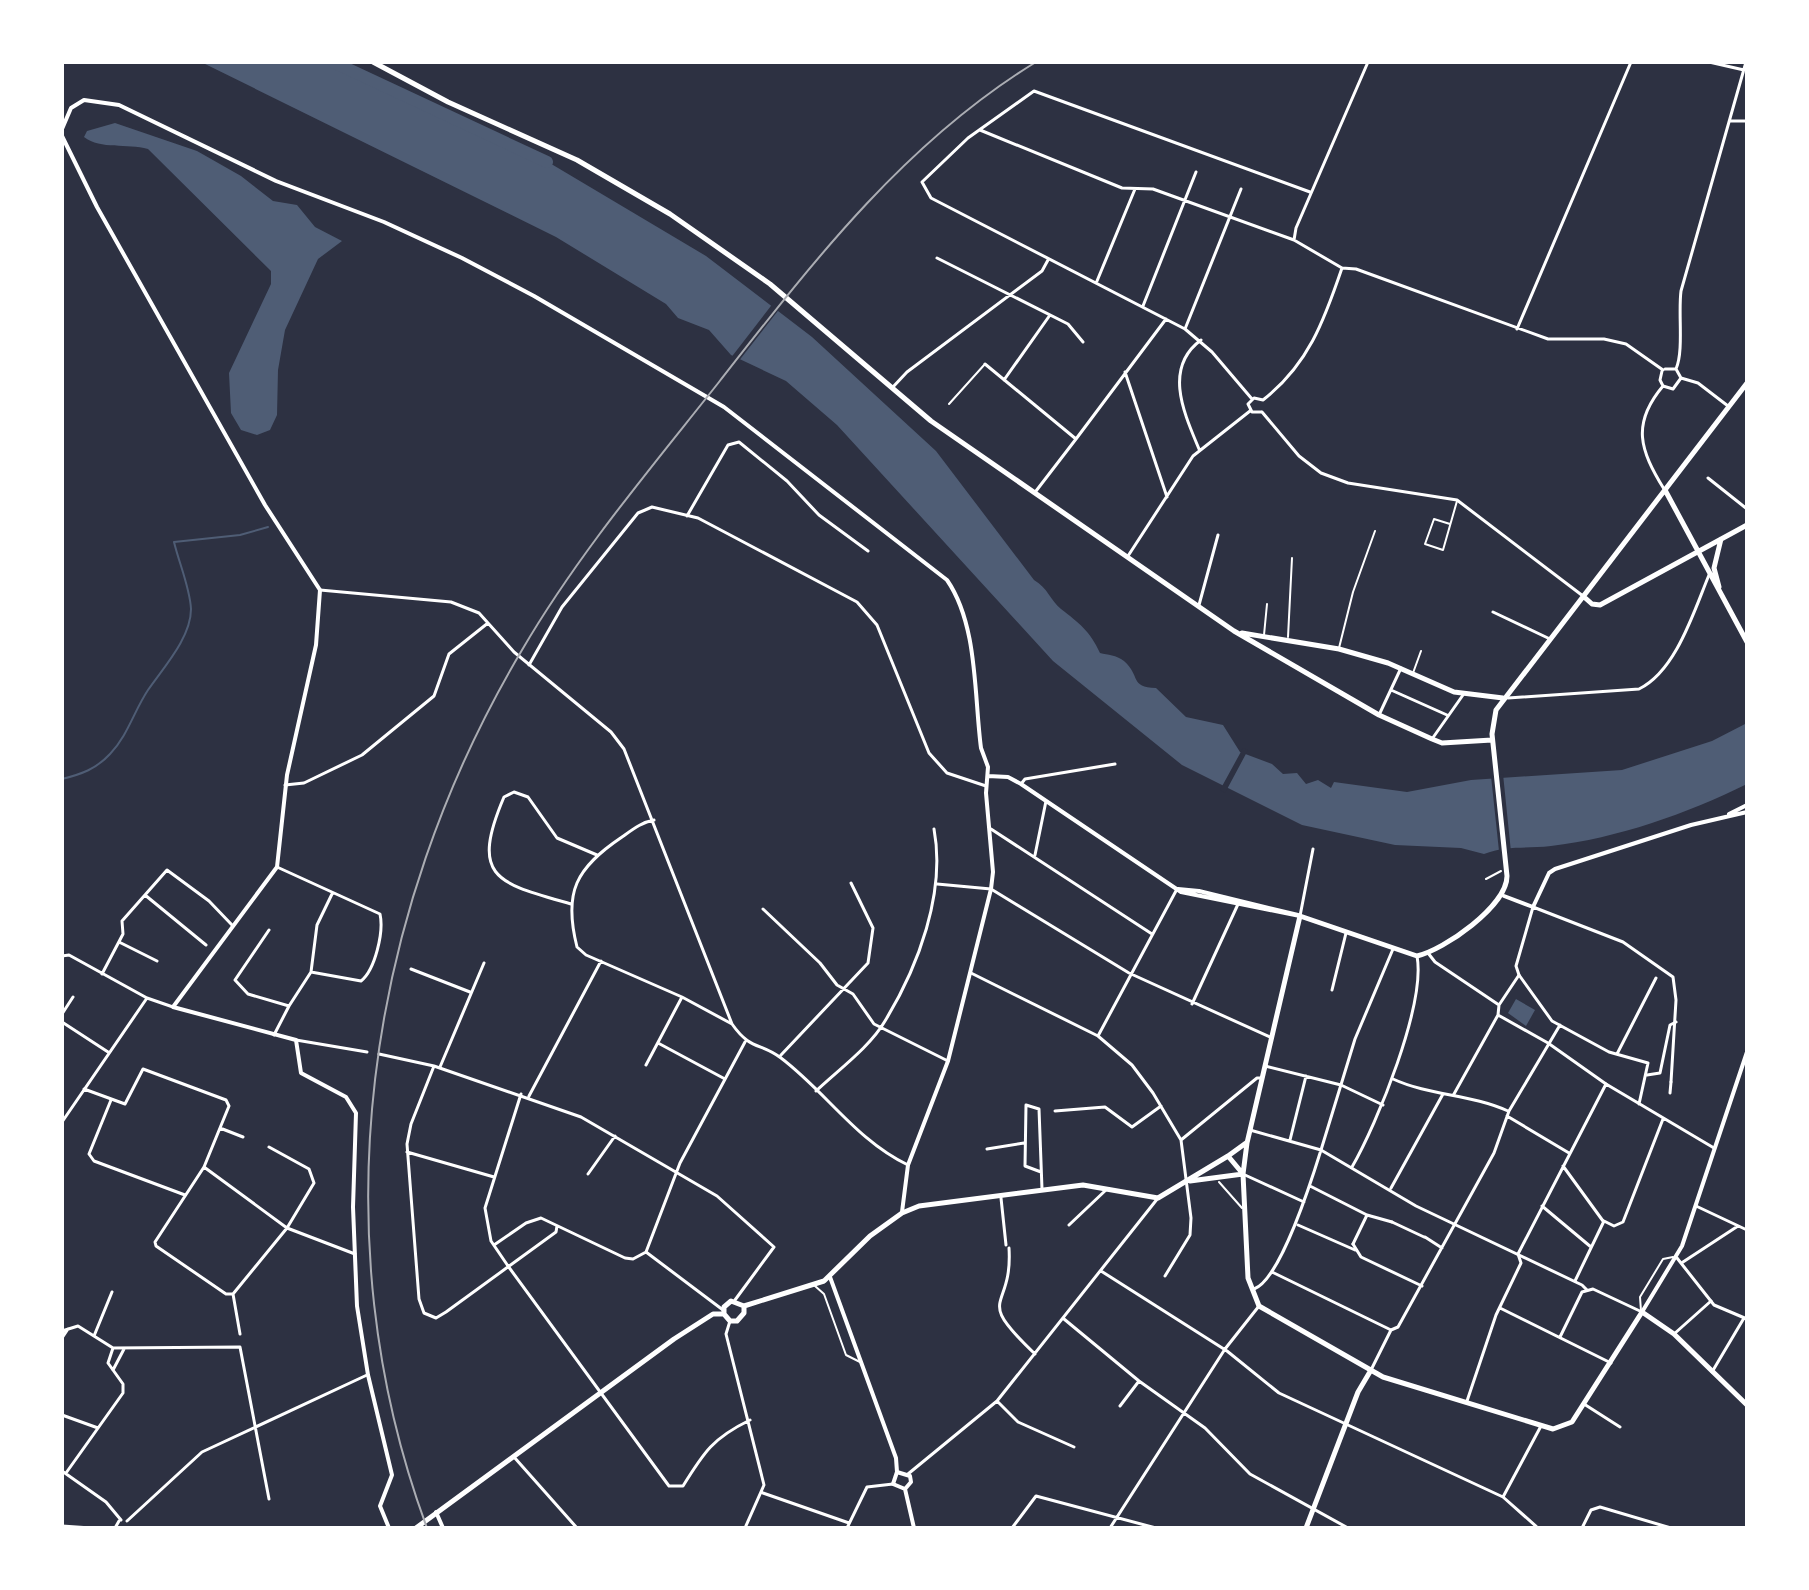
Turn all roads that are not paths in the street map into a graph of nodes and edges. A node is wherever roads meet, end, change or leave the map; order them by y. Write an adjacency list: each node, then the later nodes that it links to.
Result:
1 (373, 62): 39 (main road)
2 (1368, 62): 15 (street)
3 (1631, 62): 28 (street)
4 (1709, 62): 6 (street)
5 (1746, 62): 6 (street)
6 (1744, 70): 7 (street)
7 (1729, 121): 8 (street); 32 (street)
8 (1747, 121)
9 (62, 129): 90 (street)
10 (980, 130): 13 (street); 15 (street); 20 (street)
11 (62, 136): 65 (street)
12 (1196, 172): 16 (street)
13 (1135, 189): 16 (street); 22 (street)
14 (1241, 189): 17 (street)
15 (1310, 192): 18 (street)
16 (1185, 200): 17 (street); 24 (street)
17 (1230, 217): 18 (street); 27 (street)
18 (1294, 240): 21 (street)
19 (937, 258): 23 (street)
20 (1048, 260): 22 (street); 23 (street)
21 (1342, 268): 28 (street); 41 (street)
22 (1097, 282): 24 (street)
23 (1010, 296): 25 (street); 39 (street)
24 (1143, 306): 26 (street)
25 (1050, 315): 30 (street); 36 (street)
26 (1166, 319): 27 (street); 34 (street)
27 (1185, 329): 29 (street)
28 (1517, 329): 33 (street)
29 (1201, 340): 40 (street); 47 (street)
30 (1083, 342)
31 (985, 364): 36 (street); 42 (lane)
32 (1676, 369): 33 (street); 35 (street)
33 (1663, 370): 38 (street)
34 (1125, 372): 46 (street); 51 (street)
35 (1681, 378): 38 (street); 43 (street)
36 (1004, 380): 46 (street)
37 (1747, 383): 43 (main road)
38 (1663, 386): 49 (street)
39 (891, 390): 50 (main road)
40 (1252, 399): 41 (street); 44 (street)
41 (1263, 400): 45 (street)
42 (949, 404)
43 (1728, 406): 49 (main road)
44 (1250, 411): 45 (street); 47 (street)
45 (1262, 412): 52 (street)
46 (1076, 439): 50 (street)
47 (1199, 449): 51 (street)
48 (1708, 478): 53 (street)
49 (1664, 489): 61 (main road); 67 (main road)
50 (1035, 492): 62 (main road)
51 (1167, 498): 62 (street)
52 (1457, 500): 55 (lane); 67 (street)
53 (1747, 509)
54 (687, 516): 60 (street); 79 (street); 93 (street)
55 (1450, 524): 55 (lane)
56 (1747, 525): 59 (main road)
57 (1375, 531): 77 (lane)
58 (1218, 535): 69 (street)
59 (1721, 539): 61 (main road); 66 (main road)
60 (868, 551)
61 (1698, 551): 64 (main road); 67 (main road)
62 (1126, 558): 69 (main road)
63 (1292, 558): 75 (lane)
64 (1709, 575): 66 (main road); 84 (street)
65 (320, 590): 71 (street); 92 (street)
66 (1721, 595): 76 (main road)
67 (1583, 596): 74 (main road)
68 (1267, 604): 73 (lane)
69 (1199, 607): 72 (main road)
70 (1493, 612): 74 (street)
71 (489, 623): 79 (street); 92 (street)
72 (1234, 631): 73 (main road); 85 (main road)
73 (1264, 638): 75 (main road)
74 (1550, 639): 84 (main road)
75 (1288, 642): 77 (main road)
76 (1747, 642)
77 (1339, 649): 80 (main road)
78 (1421, 651): 81 (lane)
79 (529, 665): 98 (street)
80 (1401, 668): 81 (main road); 82 (street)
81 (1413, 674): 83 (main road)
82 (1391, 690): 85 (street); 86 (street)
83 (1463, 695): 84 (main road); 86 (street)
84 (1503, 698): 88 (main road)
85 (1379, 715): 87 (main road)
86 (1447, 715): 87 (street)
87 (1432, 739): 88 (main road)
88 (1493, 744): 113 (main road)
89 (1115, 764): 91 (street)
90 (987, 776): 91 (street); 93 (street)
91 (1021, 784): 94 (street)
92 (285, 785): 104 (street)
93 (986, 786): 100 (street)
94 (1046, 801): 103 (street); 110 (street)
95 (1747, 805): 97 (street)
96 (1747, 812): 97 (street)
97 (1723, 817): 116 (street)
98 (654, 820): 102 (street); 153 (street)
99 (934, 829): 108 (street)
100 (989, 829): 103 (street); 109 (street)
101 (1313, 849): 118 (street)
102 (597, 855): 115 (street); 115 (street)
103 (1035, 855): 122 (street)
104 (277, 867): 111 (street); 119 (street)
105 (1501, 871): 106 (lane)
106 (1486, 879)
107 (851, 883): 139 (street)
108 (937, 884): 109 (street); 155 (street)
109 (991, 889): 134 (street); 135 (street)
110 (1177, 889): 114 (street); 122 (street)
111 (332, 894): 133 (street); 133 (street)
112 (145, 895): 119 (street); 123 (street); 124 (street)
113 (1504, 896): 116 (street); 126 (main road)
114 (1239, 902): 118 (street); 145 (street)
115 (571, 904): 130 (street)
116 (1533, 907): 137 (street); 152 (street)
117 (763, 909): 139 (street)
118 (1300, 916): 121 (main road); 158 (main road)
119 (234, 926): 148 (street)
120 (269, 930): 147 (street)
121 (1346, 933): 125 (main road); 140 (street)
122 (1152, 934): 135 (street)
123 (119, 942): 129 (street); 136 (street)
124 (206, 945)
125 (1393, 949): 128 (main road); 180 (street)
126 (1427, 953): 128 (main road); 146 (street)
127 (62, 956): 136 (street)
128 (1417, 956): 178 (street)
129 (157, 961)
130 (601, 961): 143 (street); 187 (street)
131 (484, 963): 141 (street)
132 (411, 969): 141 (street)
133 (311, 972): 147 (street)
134 (971, 973): 157 (street); 169 (street)
135 (1129, 973): 145 (street); 157 (street)
136 (102, 974): 144 (street)
137 (1519, 975): 146 (street); 154 (street)
138 (1656, 978): 167 (street)
139 (846, 990): 155 (street); 168 (street)
140 (1332, 990)
141 (470, 992): 173 (street)
142 (73, 997): 149 (street)
143 (682, 997): 153 (street); 161 (street)
144 (147, 998): 148 (street); 163 (street)
145 (1192, 1004): 158 (street)
146 (1499, 1005): 150 (street)
147 (289, 1006): 156 (street)
148 (173, 1007): 156 (street)
149 (62, 1014)
150 (1498, 1015): 162 (street); 186 (street)
151 (62, 1022): 163 (street)
152 (1676, 1022): 174 (street); 183 (street)
153 (732, 1024): 160 (street)
154 (1560, 1025): 162 (street); 167 (street)
155 (881, 1027): 169 (street); 182 (street)
156 (274, 1035): 159 (street)
157 (1098, 1036): 192 (street)
158 (1272, 1038): 172 (main road)
159 (296, 1040): 164 (street); 249 (street)
160 (745, 1042): 168 (street); 177 (street)
161 (658, 1043): 170 (street); 177 (street)
162 (1548, 1043): 179 (street); 194 (street)
163 (108, 1052): 181 (street)
164 (367, 1052)
165 (1747, 1052): 206 (street)
166 (379, 1054): 171 (street)
167 (1617, 1054): 174 (street)
168 (780, 1056): 182 (street)
169 (948, 1061): 212 (street)
170 (646, 1065)
171 (434, 1066): 173 (street); 209 (street)
172 (1265, 1066): 175 (street); 176 (main road)
173 (440, 1068): 184 (street)
174 (1647, 1075): 189 (street)
175 (1306, 1076): 180 (street); 202 (street)
176 (1262, 1078): 198 (main road); 201 (street)
177 (725, 1079): 216 (street)
178 (1393, 1079): 185 (street); 190 (street)
179 (1606, 1084): 189 (street); 210 (street)
180 (1341, 1085): 190 (street); 208 (street)
181 (84, 1089): 188 (street); 196 (street)
182 (816, 1091): 212 (street)
183 (1670, 1093)
184 (521, 1094): 187 (street); 220 (street)
185 (1443, 1094): 186 (street); 226 (street)
186 (1457, 1095): 191 (street); 194 (street)
187 (529, 1097): 199 (street)
188 (111, 1100): 197 (street); 228 (street)
189 (1639, 1104): 195 (street)
190 (1383, 1105): 215 (street)
191 (1460, 1105)
192 (1161, 1106): 193 (street); 201 (street)
193 (1055, 1111)
194 (1508, 1114): 210 (street); 237 (street)
195 (1663, 1118): 206 (street); 236 (street)
196 (62, 1122)
197 (220, 1128): 200 (street); 214 (street)
198 (1250, 1130): 202 (street); 204 (main road)
199 (615, 1136): 216 (street); 218 (street)
200 (243, 1137)
201 (1181, 1140): 221 (street)
202 (1290, 1140): 208 (street)
203 (1024, 1143): 207 (street); 217 (street); 217 (street)
204 (1247, 1143): 211 (main road); 219 (main road)
205 (269, 1147): 242 (street)
206 (1714, 1148): 232 (street)
207 (987, 1149)
208 (1321, 1150): 215 (street); 223 (street)
209 (407, 1152): 220 (street); 253 (street)
210 (1569, 1153): 213 (street)
211 (1228, 1156): 219 (main road); 221 (main road)
212 (908, 1165): 234 (street)
213 (1563, 1166): 231 (street); 236 (street)
214 (204, 1167): 228 (street); 242 (street)
215 (1352, 1167): 226 (street)
216 (679, 1172): 248 (street); 265 (street)
217 (1041, 1172): 225 (street)
218 (588, 1174)
219 (1243, 1174): 221 (main road); 230 (street); 233 (main road)
220 (494, 1177): 244 (street)
221 (1185, 1182): 229 (main road); 256 (street)
222 (1219, 1182): 233 (lane)
223 (1310, 1186): 230 (street); 235 (street)
224 (1108, 1188): 225 (main road); 229 (main road); 238 (street)
225 (1042, 1189): 227 (main road)
226 (1391, 1190): 237 (street)
227 (1000, 1194): 234 (main road); 286 (street)
228 (186, 1195): 264 (street)
229 (1158, 1198): 254 (street)
230 (1304, 1202): 255 (street)
231 (1542, 1206): 245 (street); 250 (street)
232 (1696, 1206): 241 (street); 251 (street)
233 (1246, 1212): 261 (main road)
234 (902, 1213): 257 (main road)
235 (1367, 1215): 246 (street); 247 (street)
236 (1604, 1221): 245 (street)
237 (1454, 1223): 246 (street); 250 (street)
238 (1069, 1225)
239 (1298, 1225): 247 (street)
240 (557, 1226): 244 (street); 248 (street); 253 (street)
241 (1738, 1226): 243 (street); 252 (street)
242 (287, 1228): 249 (street); 264 (street)
243 (1747, 1230)
244 (494, 1246): 253 (street)
245 (1591, 1247): 258 (street)
246 (1442, 1248): 260 (street)
247 (1355, 1250): 260 (street)
248 (646, 1252): 270 (street)
249 (355, 1254): 292 (street)
250 (1518, 1254): 258 (street); 269 (street)
251 (1677, 1258): 252 (street); 271 (street); 271 (lane)
252 (1683, 1264): 266 (street)
253 (508, 1266): 294 (street)
254 (1101, 1271): 273 (street); 285 (street)
255 (1272, 1272): 261 (street); 276 (street)
256 (1165, 1276)
257 (830, 1277): 259 (main road); 287 (street)
258 (1575, 1281): 262 (street)
259 (814, 1285): 267 (main road); 287 (lane)
260 (1422, 1286): 276 (street)
261 (1250, 1290): 268 (main road)
262 (1587, 1290): 271 (street); 281 (street)
263 (112, 1292): 280 (street)
264 (233, 1294): 278 (street)
265 (735, 1300): 267 (main road); 270 (main road)
266 (1712, 1303): 272 (street); 279 (street)
267 (744, 1306): 274 (main road)
268 (1259, 1306): 285 (street); 290 (main road)
269 (1499, 1307): 281 (street); 296 (street)
270 (724, 1312): 274 (main road); 294 (main road)
271 (1642, 1312): 279 (main road); 288 (main road)
272 (1746, 1318): 291 (street)
273 (1064, 1319): 286 (street); 293 (street)
274 (730, 1321): 302 (street)
275 (70, 1326): 277 (street); 280 (street); 282 (street)
276 (1391, 1330): 290 (street)
277 (62, 1331)
278 (240, 1334)
279 (1674, 1334): 291 (main road)
280 (94, 1336): 283 (street)
281 (1560, 1337): 288 (street)
282 (62, 1338)
283 (113, 1348): 284 (street); 289 (street)
284 (124, 1349): 289 (street); 305 (street)
285 (1225, 1349): 300 (street); 303 (street)
286 (1035, 1354): 295 (street)
287 (861, 1363): 311 (street)
288 (1611, 1363): 297 (main road)
289 (113, 1370): 307 (street)
290 (1371, 1370): 296 (main road); 303 (main road)
291 (1712, 1372): 298 (main road)
292 (368, 1375): 305 (street); 328 (street)
293 (1139, 1381): 299 (street); 300 (street)
294 (601, 1394): 302 (street); 309 (main road)
295 (997, 1401): 308 (street); 312 (street)
296 (1467, 1401): 304 (main road)
297 (1584, 1404): 304 (main road); 306 (street)
298 (1747, 1405)
299 (1120, 1406)
300 (1183, 1412): 318 (street); 320 (street)
301 (62, 1415): 307 (street)
302 (750, 1420): 315 (street)
303 (1346, 1425): 316 (street); 318 (main road)
304 (1541, 1425): 316 (street)
305 (256, 1426): 317 (street); 322 (street)
306 (1620, 1427)
307 (98, 1428): 310 (street)
308 (1074, 1447)
309 (514, 1457): 319 (main road); 331 (street)
310 (64, 1472): 321 (street)
311 (897, 1472): 312 (street); 313 (street)
312 (908, 1474): 314 (street)
313 (893, 1484): 314 (street); 324 (street)
314 (905, 1489): 333 (street)
315 (763, 1493): 324 (street); 332 (street)
316 (1503, 1497): 339 (street)
317 (269, 1499)
318 (1313, 1510): 337 (main road); 338 (street)
319 (436, 1512): 329 (main road); 330 (street)
320 (1115, 1516): 334 (street); 335 (street); 336 (street)
321 (121, 1520): 322 (street); 326 (street)
322 (127, 1521): 327 (street)
323 (62, 1526): 325 (street)
324 (848, 1526)
325 (91, 1528)
326 (115, 1528)
327 (130, 1528)
328 (389, 1528)
329 (416, 1528)
330 (443, 1528)
331 (577, 1528)
332 (745, 1528)
333 (914, 1528)
334 (1012, 1528)
335 (1110, 1528)
336 (1156, 1528)
337 (1306, 1528)
338 (1348, 1528)
339 (1538, 1528)
340 (1582, 1528): 341 (street)
341 (1671, 1528)

